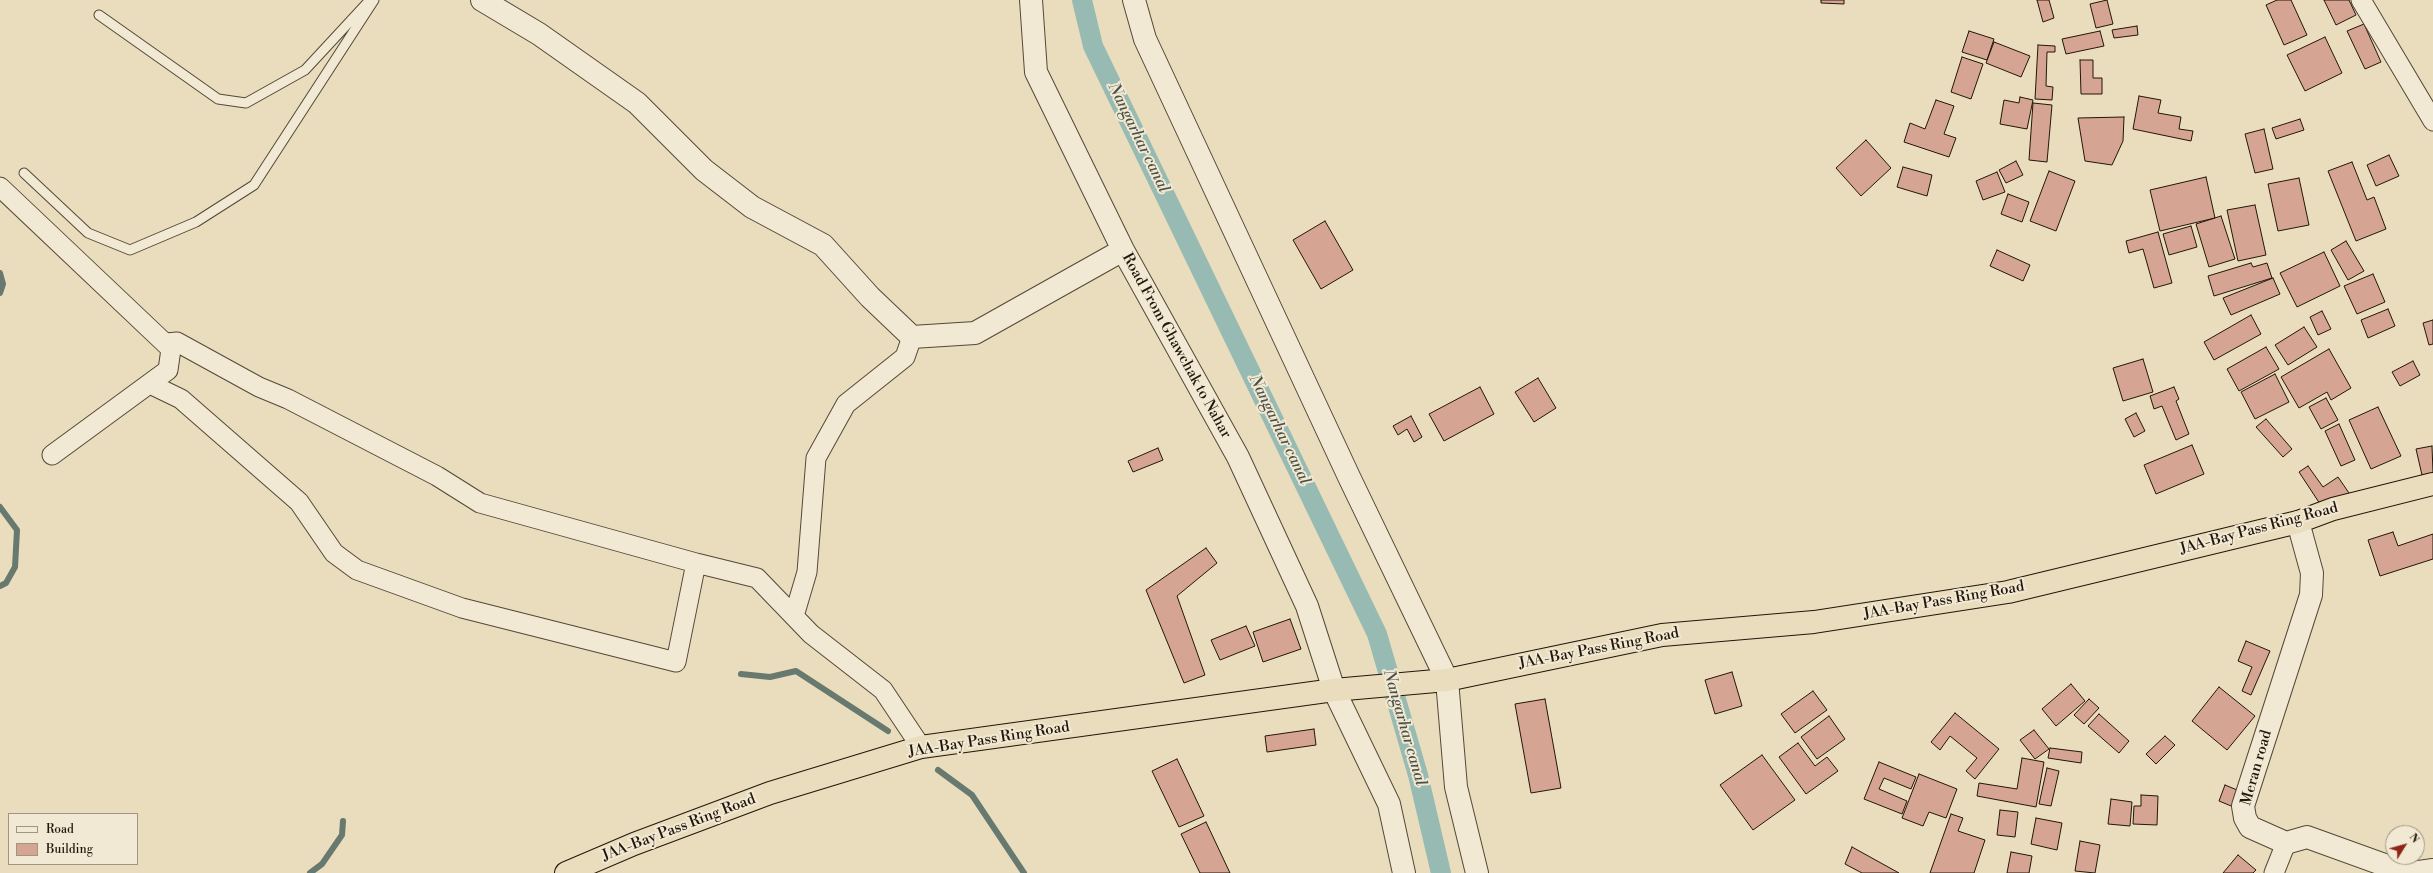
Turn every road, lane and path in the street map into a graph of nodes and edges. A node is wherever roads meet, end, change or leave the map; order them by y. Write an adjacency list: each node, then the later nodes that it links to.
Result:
1 (370, 0): 7 (lane)
2 (374, 0): 9 (lane)
3 (482, 0): 12 (street)
4 (1031, 0): 11 (street, Road From Ghawchak to Nahar)
5 (1134, 0): 20 (street)
6 (2361, 0): 8 (street)
7 (99, 15)
8 (2433, 121)
9 (24, 173)
10 (0, 187): 13 (street)
11 (1123, 250): 12 (street); 21 (street, Road From Ghawchak to Nahar)
12 (912, 337): 19 (street)
13 (167, 343): 14 (street); 18 (street)
14 (150, 384): 15 (street); 18 (street)
15 (52, 455)
16 (2433, 484): 17 (highway, JAA-Bay Pass Ring Road)
17 (2298, 522): 20 (highway, JAA-Bay Pass Ring Road); 23 (street, Meran road)
18 (696, 563): 19 (street)
19 (794, 616): 22 (street)
20 (1447, 680): 21 (highway, JAA-Bay Pass Ring Road); 27 (street)
21 (1334, 690): 22 (highway, JAA-Bay Pass Ring Road); 26 (street, Road From Ghawchak to Nahar)
22 (921, 747): 25 (highway, JAA-Bay Pass Ring Road)
23 (2286, 843): 24 (street); 28 (street)
24 (2433, 870)
25 (566, 873)
26 (1404, 873)
27 (1477, 873)
28 (2274, 873)

